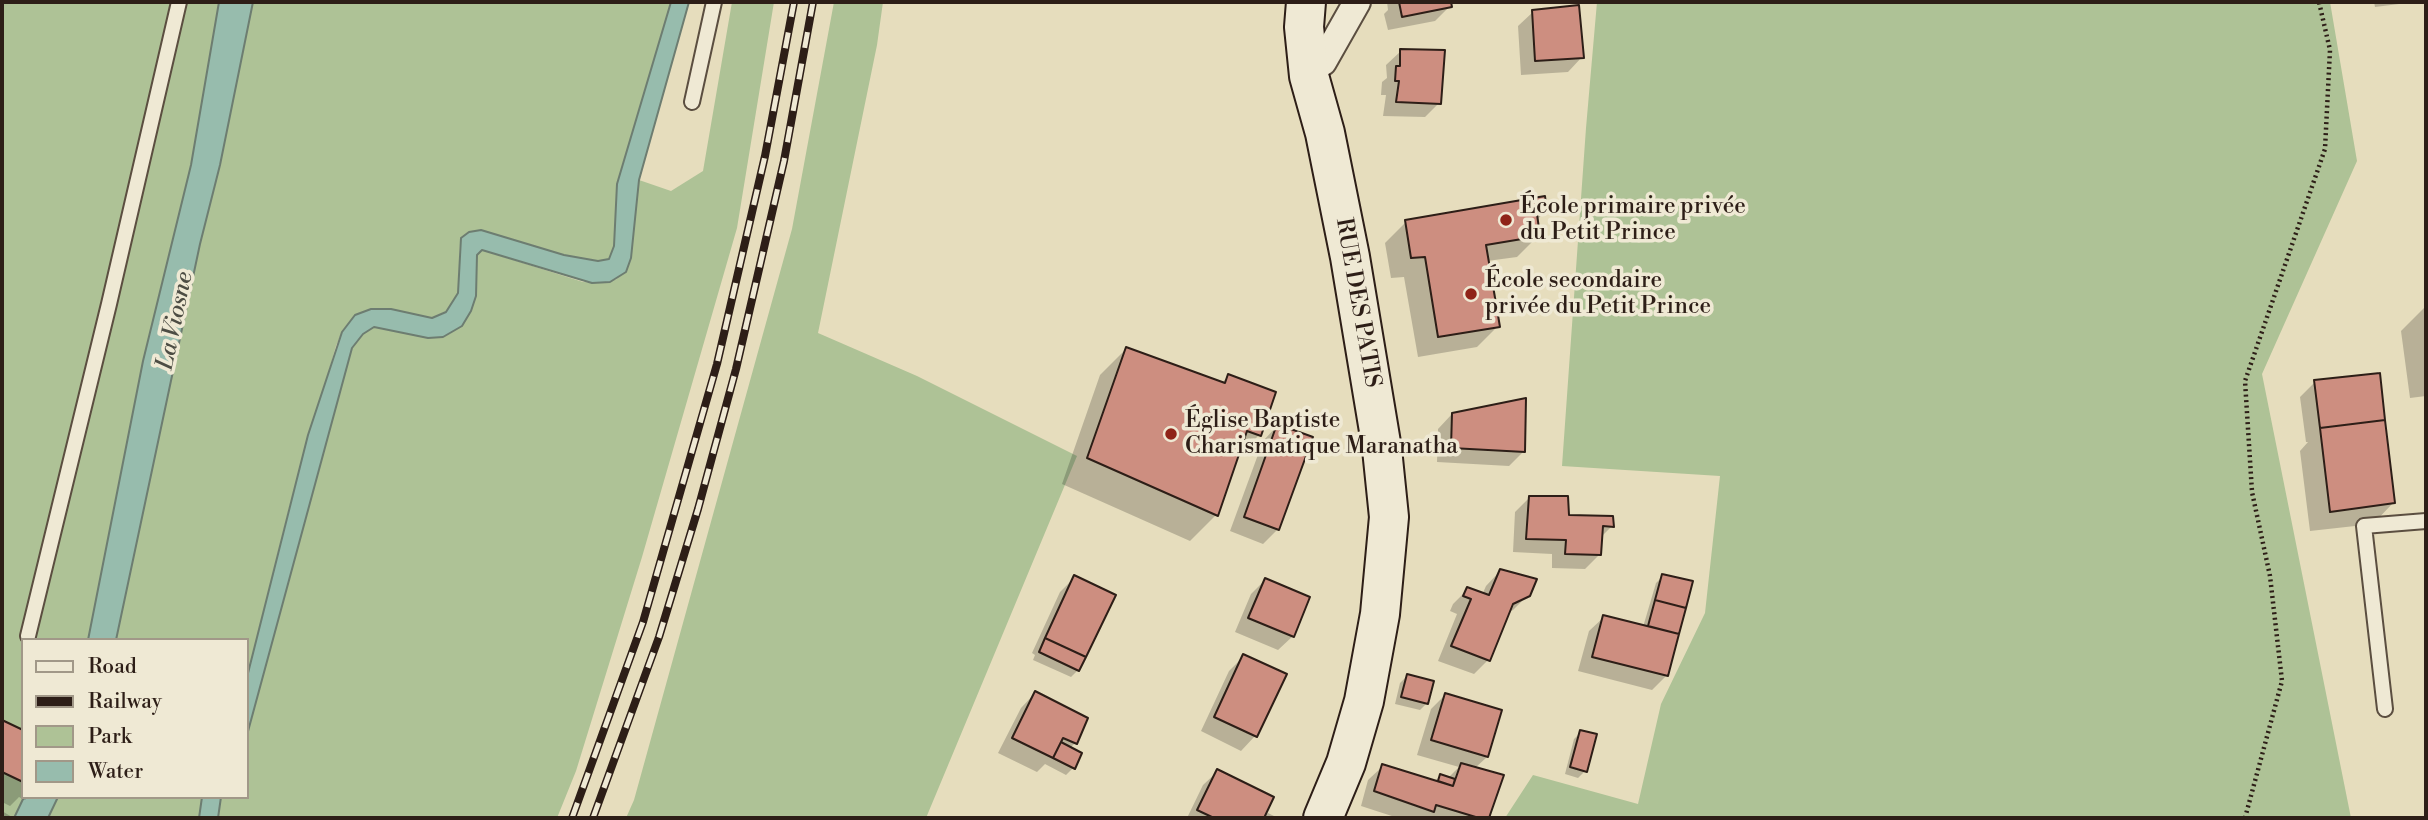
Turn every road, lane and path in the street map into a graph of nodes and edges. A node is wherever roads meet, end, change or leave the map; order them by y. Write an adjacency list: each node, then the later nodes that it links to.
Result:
1 (179, 2): 11 (lane)
2 (715, 2): 8 (lane)
3 (1306, 2): 9 (main road, RUE DES PATIS)
4 (1329, 2): 7 (main road, RUE DES PATIS)
5 (1357, 2): 7 (street)
6 (2319, 2): 16 (path)
7 (1323, 62): 9 (main road, RUE DES PATIS)
8 (692, 102)
9 (1325, 133): 13 (main road, RUE DES PATIS)
10 (2426, 521): 12 (lane)
11 (28, 635)
12 (2385, 709)
13 (1346, 763): 14 (main road, RUE DES PATIS); 15 (main road, RUE DES PATIS)
14 (1323, 818)
15 (1344, 818)
16 (2245, 818)

